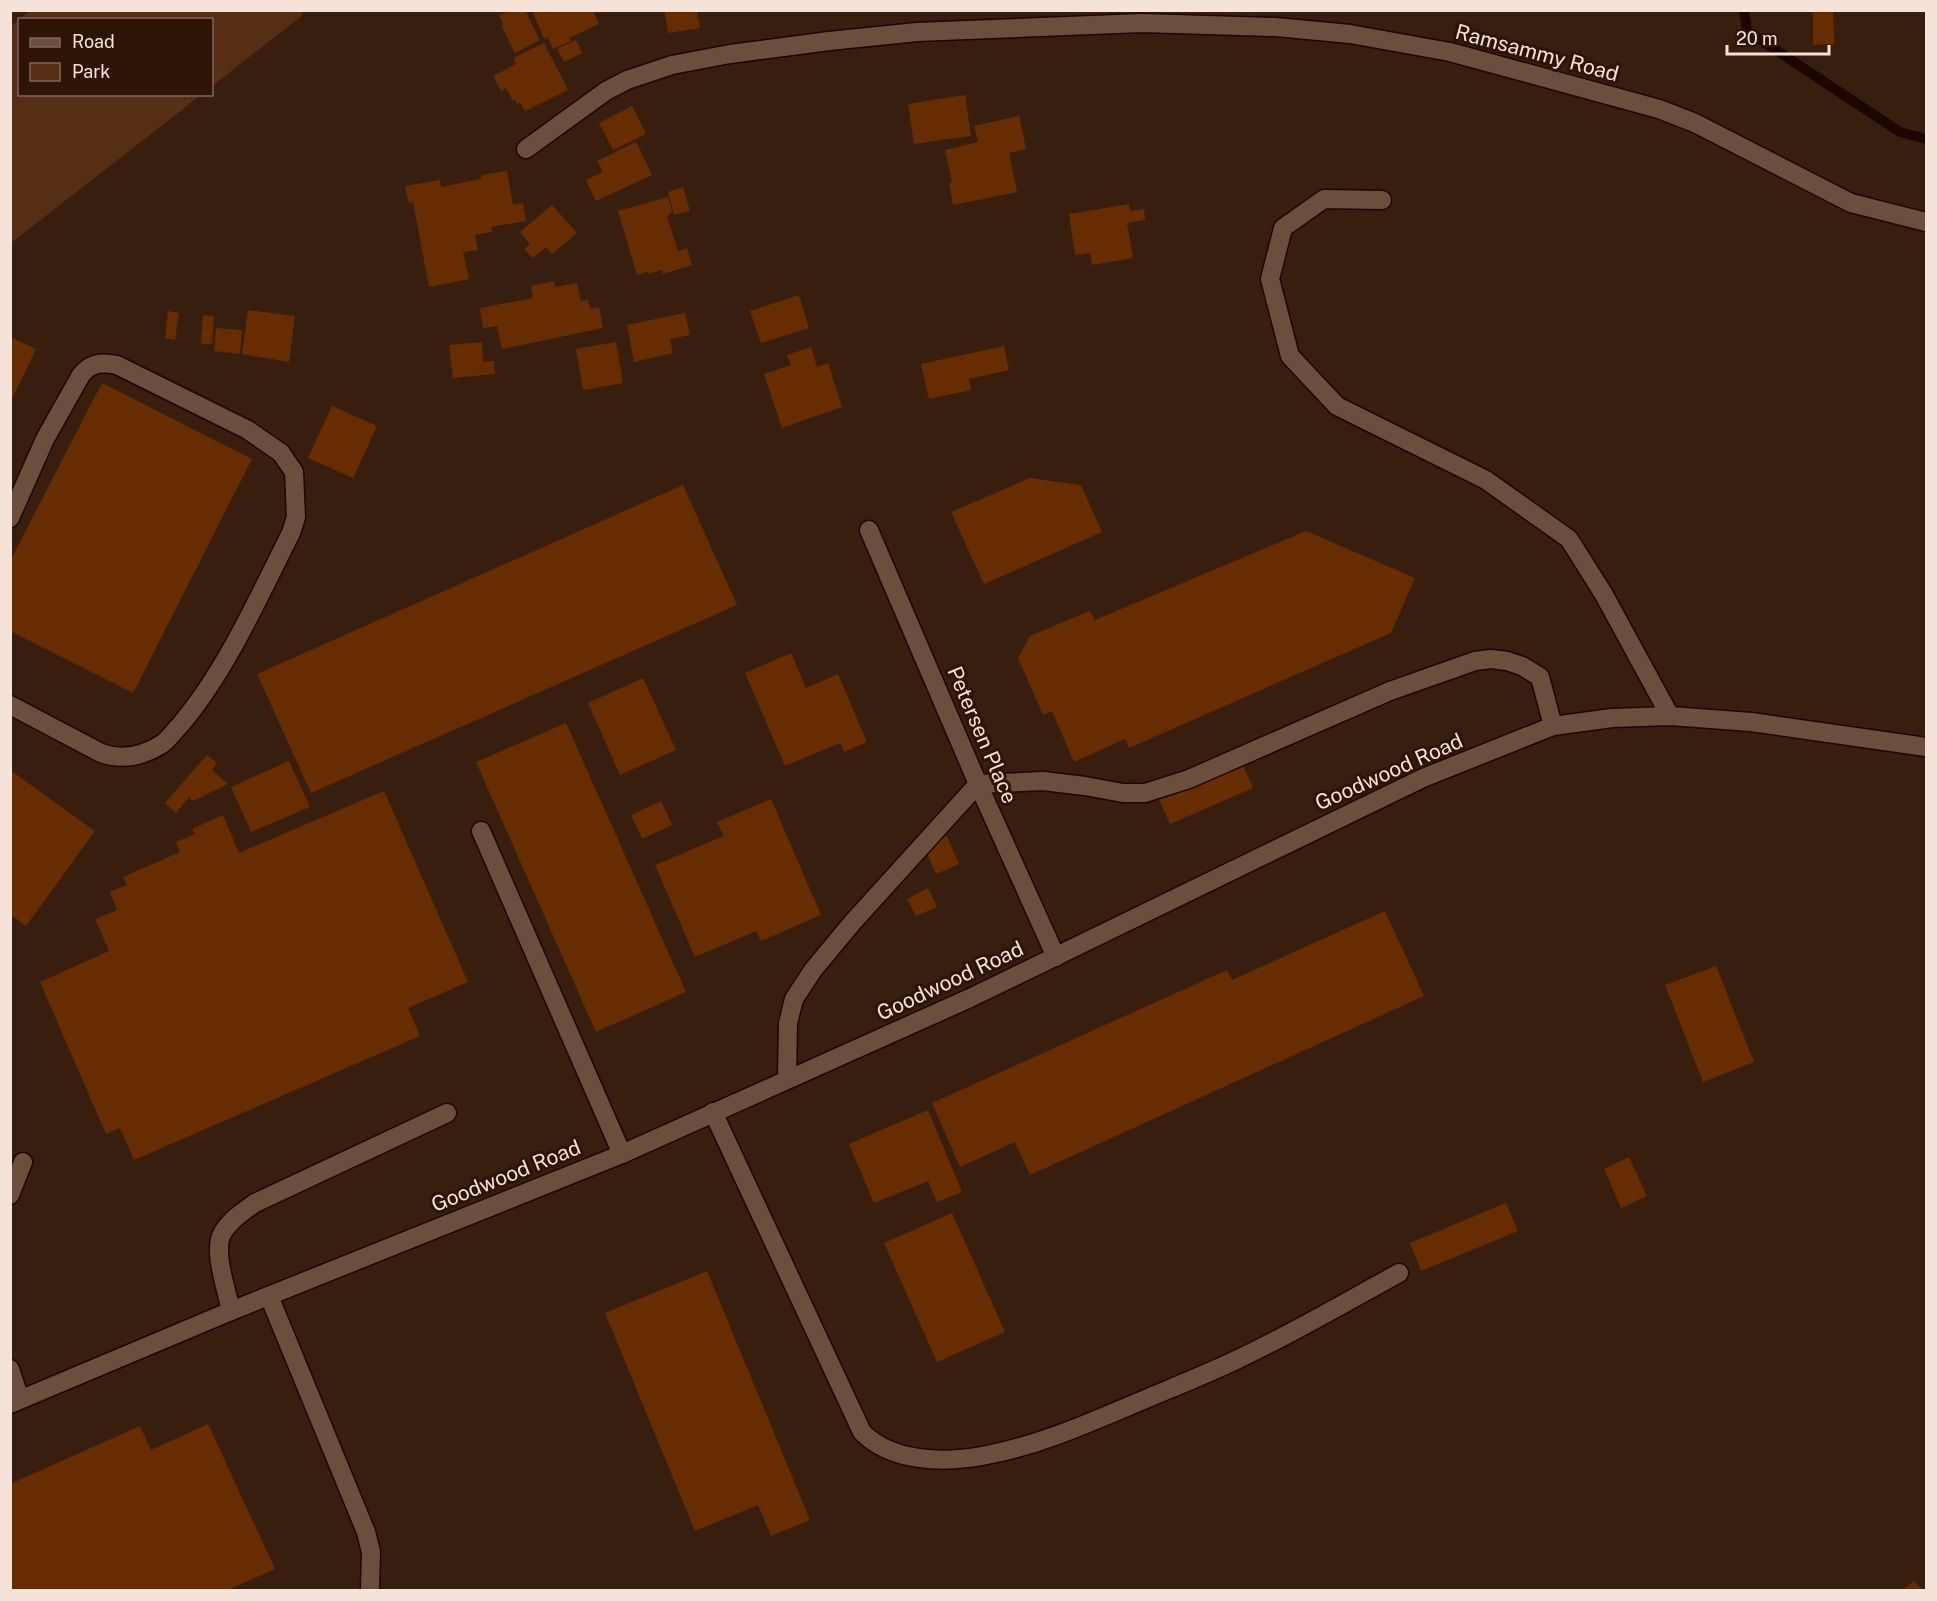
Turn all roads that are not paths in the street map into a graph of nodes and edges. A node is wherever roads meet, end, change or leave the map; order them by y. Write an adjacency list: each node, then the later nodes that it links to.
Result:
1 (526, 149): 3 (street, Ramsammy Road)
2 (1382, 200): 7 (street)
3 (1926, 222)
4 (10, 518): 6 (street)
5 (869, 530): 10 (street, Petersen Place)
6 (10, 705)
7 (1670, 716): 8 (street, Goodwood Road); 9 (street, Goodwood Road)
8 (1553, 726): 10 (street); 12 (street, Goodwood Road)
9 (1926, 747)
10 (978, 784): 12 (street, Petersen Place); 13 (street)
11 (481, 831): 16 (street)
12 (1056, 957): 13 (street, Goodwood Road)
13 (787, 1078): 14 (street, Goodwood Road)
14 (713, 1112): 16 (street, Goodwood Road); 19 (street)
15 (447, 1113): 21 (street)
16 (622, 1154): 20 (street, Goodwood Road)
17 (23, 1162): 18 (street)
18 (10, 1195)
19 (1399, 1274)
20 (269, 1296): 21 (street, Goodwood Road); 24 (street)
21 (231, 1311): 23 (street, Goodwood Road)
22 (10, 1369): 23 (street)
23 (15, 1401)
24 (370, 1590)

